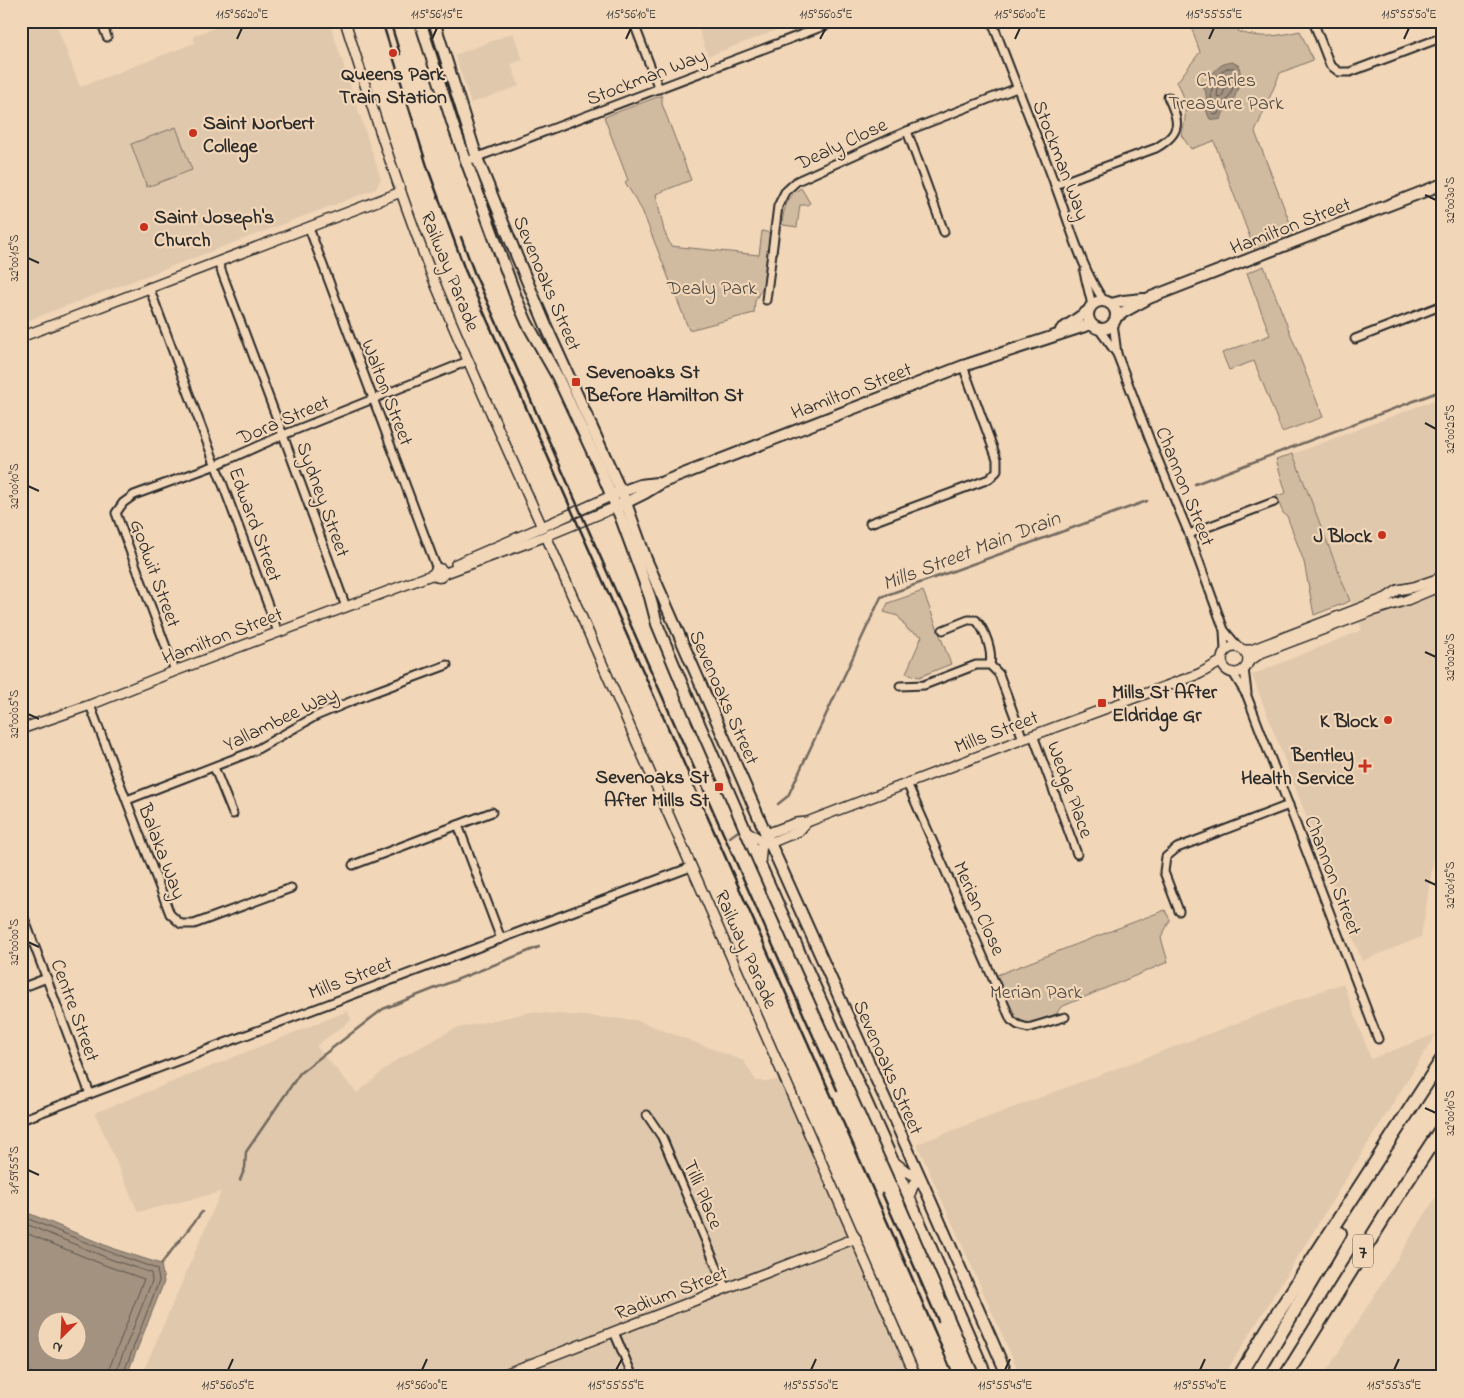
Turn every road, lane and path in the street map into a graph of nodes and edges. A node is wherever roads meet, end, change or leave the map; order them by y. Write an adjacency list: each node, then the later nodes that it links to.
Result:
1 (101, 21): 9 (street)
2 (345, 21): 18 (street, Railway Parade)
3 (420, 21): 15 (main road, Sevenoaks Street)
4 (434, 21): 15 (main road, Sevenoaks Street)
5 (633, 21): 11 (street)
6 (836, 21): 11 (street, Stockman Way)
7 (992, 21): 12 (street, Stockman Way)
8 (1313, 21): 10 (street)
9 (107, 37)
10 (1443, 37)
11 (658, 88): 15 (street, Stockman Way)
12 (1017, 88): 14 (street, Dealy Close); 17 (street, Stockman Way)
13 (1168, 97): 17 (street)
14 (907, 131): 20 (street); 25 (street, Dealy Close)
15 (472, 160): 41 (main road, Sevenoaks Street); 42 (main road, Sevenoaks Street)
16 (1443, 184): 24 (main road, Hamilton Street)
17 (1055, 185): 21 (street, Stockman Way)
18 (400, 192): 19 (street); 35 (street, Railway Parade)
19 (309, 228): 22 (street); 37 (street, Walton Street)
20 (944, 232)
21 (1080, 255): 26 (street, Stockman Way); 28 (street, Stockman Way)
22 (218, 262): 23 (street); 38 (street, Sydney Street)
23 (149, 288): 32 (street); 39 (street, Edward Street)
24 (1149, 298): 26 (main road, Hamilton Street); 29 (main road, Hamilton Street)
25 (766, 300)
26 (1108, 303): 28 (main road); 29 (main road)
27 (1443, 305): 33 (street)
28 (1090, 308): 30 (main road); 31 (main road, Hamilton Street)
29 (1114, 320): 30 (main road); 34 (street, Channon Street)
30 (1095, 326): 31 (main road, Hamilton Street); 34 (street, Channon Street)
31 (1054, 335): 36 (main road, Hamilton Street)
32 (21, 337)
33 (1355, 338)
34 (1116, 354): 49 (street, Channon Street)
35 (468, 361): 37 (street, Dora Street); 48 (street, Railway Parade)
36 (963, 366): 40 (main road, Hamilton Street); 47 (street)
37 (373, 398): 38 (street, Dora Street); 51 (street, Walton Street)
38 (283, 435): 39 (street, Dora Street); 54 (street, Sydney Street)
39 (216, 465): 46 (street, Dora Street); 57 (street, Edward Street)
40 (662, 482): 41 (main road, Hamilton Street); 44 (main road, Hamilton Street)
41 (621, 492): 42 (main road, Hamilton Street); 44 (main road, Sevenoaks Street)
42 (611, 496): 45 (main road, Sevenoaks Street); 48 (street, Hamilton Street)
43 (1274, 502): 49 (street)
44 (626, 503): 45 (main road, Hamilton Street); 81 (main road, Sevenoaks Street)
45 (616, 507): 50 (street, Hamilton Street); 80 (main road, Sevenoaks Street)
46 (116, 513): 64 (street, Godwit Street)
47 (870, 523)
48 (542, 527): 51 (street, Hamilton Street)
49 (1189, 534): 56 (street, Channon Street)
50 (546, 536): 51 (street, Hamilton Street); 85 (street, Railway Parade)
51 (439, 572): 54 (street, Hamilton Street)
52 (1443, 577): 58 (street)
53 (1443, 585): 63 (street)
54 (346, 607): 57 (street, Hamilton Street)
55 (943, 630): 62 (street)
56 (1224, 630): 58 (street, Channon Street); 59 (street, Channon Street)
57 (278, 632): 64 (street, Hamilton Street)
58 (1241, 649): 59 (street); 63 (street)
59 (1225, 651): 60 (street)
60 (1222, 661): 65 (street); 66 (street, Mills Street)
61 (447, 665): 73 (street, Yallambee Way)
62 (990, 665): 67 (street); 72 (street)
63 (1246, 666): 65 (street); 68 (street, Channon Street)
64 (175, 671): 69 (street, Hamilton Street)
65 (1230, 672): 66 (street, Mills Street); 68 (street, Channon Street)
66 (1199, 674): 71 (street, Mills Street)
67 (900, 686)
68 (1247, 696): 76 (street, Channon Street)
69 (90, 705): 70 (street, Hamilton Street); 75 (street, Balaka Way)
70 (21, 730)
71 (1034, 735): 72 (street, Mills Street); 82 (street, Wedge Place)
72 (1023, 739): 74 (street, Mills Street)
73 (214, 767): 75 (street, Yallambee Way); 78 (street)
74 (907, 783): 81 (street, Mills Street); 92 (street, Merian Close)
75 (127, 800): 86 (street, Balaka Way)
76 (1290, 805): 88 (street); 93 (street, Channon Street)
77 (492, 812): 79 (street)
78 (233, 814)
79 (458, 825): 84 (street); 89 (street)
80 (745, 830): 81 (street); 83 (main road, Sevenoaks Street)
81 (766, 839): 83 (street); 100 (main road, Sevenoaks Street)
82 (1077, 854)
83 (760, 864): 99 (main road, Sevenoaks Street)
84 (353, 865)
85 (691, 867): 89 (street, Mills Street); 102 (street, Railway Parade)
86 (291, 888)
87 (21, 910): 90 (street, Centre Street)
88 (1179, 911)
89 (501, 938): 95 (street, Mills Street)
90 (47, 978): 91 (street); 95 (street, Centre Street)
91 (21, 988)
92 (1065, 1017)
93 (1378, 1039)
94 (1443, 1059): 110 (highway); 111 (highway, 7)
95 (90, 1094): 97 (street, Mills Street)
96 (647, 1115): 103 (street, Tilli Place)
97 (21, 1120)
98 (1443, 1126): 112 (highway, 7)
99 (892, 1160): 100 (street); 101 (main road, Sevenoaks Street)
100 (921, 1179): 101 (street); 109 (main road, Sevenoaks Street)
101 (909, 1197): 108 (main road, Sevenoaks Street)
102 (856, 1238): 103 (street, Radium Street); 107 (street, Railway Parade)
103 (726, 1289): 104 (street, Radium Street)
104 (614, 1332): 105 (street, Radium Street); 106 (street)
105 (497, 1377)
106 (633, 1377)
107 (916, 1377)
108 (987, 1377)
109 (1008, 1377)
110 (1239, 1377)
111 (1255, 1377)
112 (1285, 1377)

